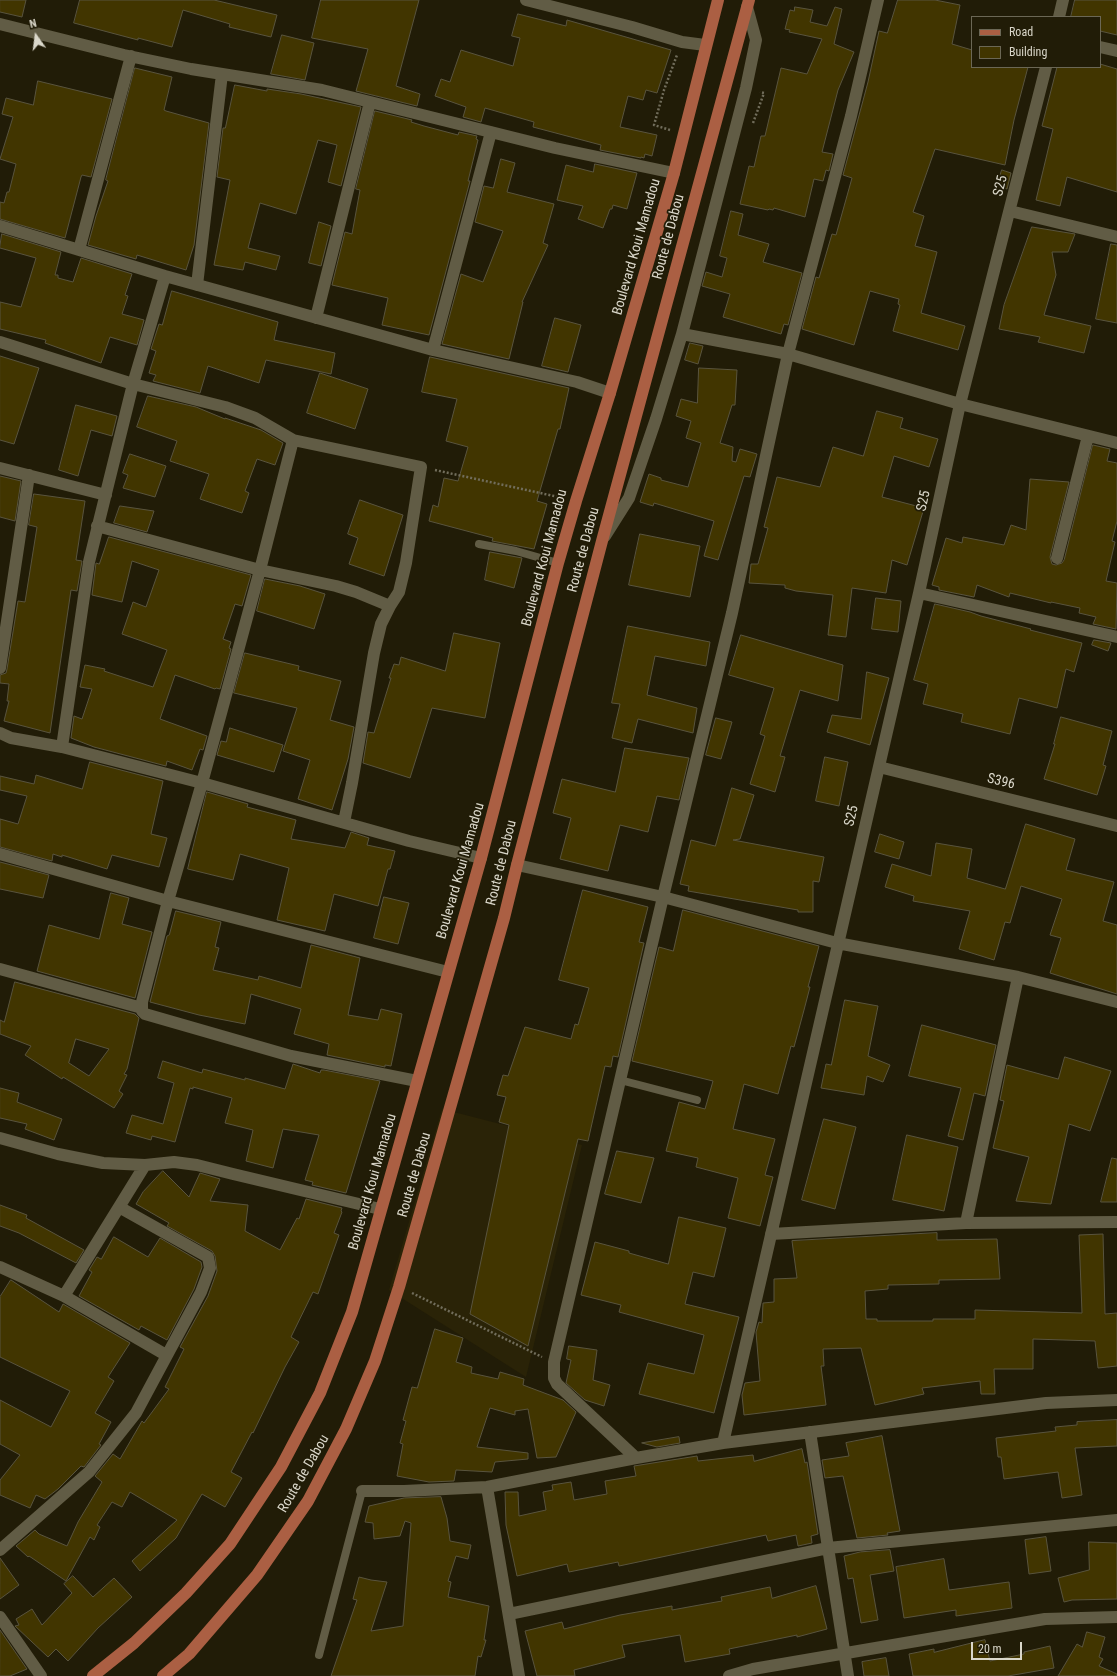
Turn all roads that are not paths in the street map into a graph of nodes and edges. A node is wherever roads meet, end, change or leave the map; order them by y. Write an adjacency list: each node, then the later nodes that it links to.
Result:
1 (526, 0): 8 (street)
2 (718, 0): 8 (main road, Boulevard Koui Mamadou)
3 (878, 0): 27 (street)
4 (1062, 0): 6 (street)
5 (748, 3): 24 (street); 38 (main road, Route de Dabou)
6 (1059, 16)
7 (0, 24): 11 (street)
8 (705, 45): 16 (main road, Boulevard Koui Mamadou)
9 (1101, 47): 10 (street)
10 (1117, 51)
11 (131, 56): 13 (street); 20 (street)
12 (1046, 68): 17 (street, S25)
13 (222, 74): 14 (street); 22 (street)
14 (370, 102): 15 (street); 23 (street)
15 (491, 132): 16 (street); 26 (street)
16 (674, 173): 29 (main road, Boulevard Koui Mamadou)
17 (1010, 211): 19 (street); 30 (street, S25)
18 (0, 226): 20 (street)
19 (1117, 237)
20 (79, 250): 21 (street)
21 (165, 276): 22 (street); 28 (street)
22 (197, 285): 23 (street)
23 (316, 318): 26 (street)
24 (682, 334): 27 (street); 38 (street)
25 (0, 342): 28 (street)
26 (433, 350): 29 (street)
27 (788, 354): 30 (street); 56 (street)
28 (133, 384): 32 (street); 36 (street)
29 (610, 393): 41 (main road, Boulevard Koui Mamadou)
30 (960, 404): 31 (street); 43 (street, S25)
31 (1088, 436): 33 (street); 40 (street)
32 (292, 440): 42 (street); 44 (street)
33 (1117, 443)
34 (0, 468): 35 (street)
35 (29, 475): 36 (street); 46 (street)
36 (106, 495): 37 (street)
37 (97, 526): 42 (street); 48 (street)
38 (602, 541): 55 (main road, Route de Dabou)
39 (479, 544): 41 (lane)
40 (1057, 558)
41 (558, 563): 54 (main road, Boulevard Koui Mamadou)
42 (260, 570): 44 (street); 50 (street)
43 (919, 593): 45 (street); 49 (street, S25)
44 (390, 606): 51 (street)
45 (1117, 637)
46 (0, 668)
47 (0, 733): 48 (street)
48 (62, 747): 50 (street)
49 (879, 767): 52 (street, S396); 58 (street, S25)
50 (202, 783): 51 (street); 57 (street)
51 (344, 822): 54 (street)
52 (1117, 826)
53 (0, 854): 57 (street)
54 (481, 858): 60 (main road, Boulevard Koui Mamadou)
55 (517, 864): 56 (street); 93 (main road, Route de Dabou)
56 (663, 897): 58 (street); 64 (street)
57 (168, 901): 60 (street); 63 (street)
58 (837, 943): 61 (street); 73 (street, S25)
59 (0, 969): 63 (street)
60 (448, 972): 65 (main road, Boulevard Koui Mamadou)
61 (1018, 976): 62 (street); 72 (street)
62 (1117, 1002)
63 (142, 1008): 65 (street)
64 (620, 1080): 66 (lane); 80 (street)
65 (417, 1081): 70 (main road, Boulevard Koui Mamadou)
66 (697, 1100)
67 (0, 1138): 68 (street)
68 (145, 1165): 69 (street); 70 (street)
69 (119, 1207): 75 (street); 76 (street)
70 (380, 1209): 92 (main road, Boulevard Koui Mamadou)
71 (1117, 1222): 72 (street)
72 (966, 1223): 73 (street)
73 (771, 1234): 79 (street, S25)
74 (0, 1267): 75 (street)
75 (64, 1296): 76 (street)
76 (166, 1355): 85 (street)
77 (1117, 1400): 78 (street)
78 (810, 1432): 79 (street); 84 (street)
79 (723, 1443): 80 (street)
80 (636, 1458): 81 (street)
81 (488, 1487): 82 (street); 86 (street)
82 (362, 1491): 90 (lane)
83 (1117, 1520): 84 (street)
84 (828, 1548): 86 (street); 89 (street)
85 (0, 1550)
86 (509, 1614): 94 (street)
87 (0, 1617): 91 (street)
88 (1117, 1617): 89 (street)
89 (845, 1654): 95 (street); 96 (street)
90 (319, 1655)
91 (41, 1676)
92 (93, 1676)
93 (163, 1676)
94 (519, 1676)
95 (729, 1676)
96 (848, 1676)

